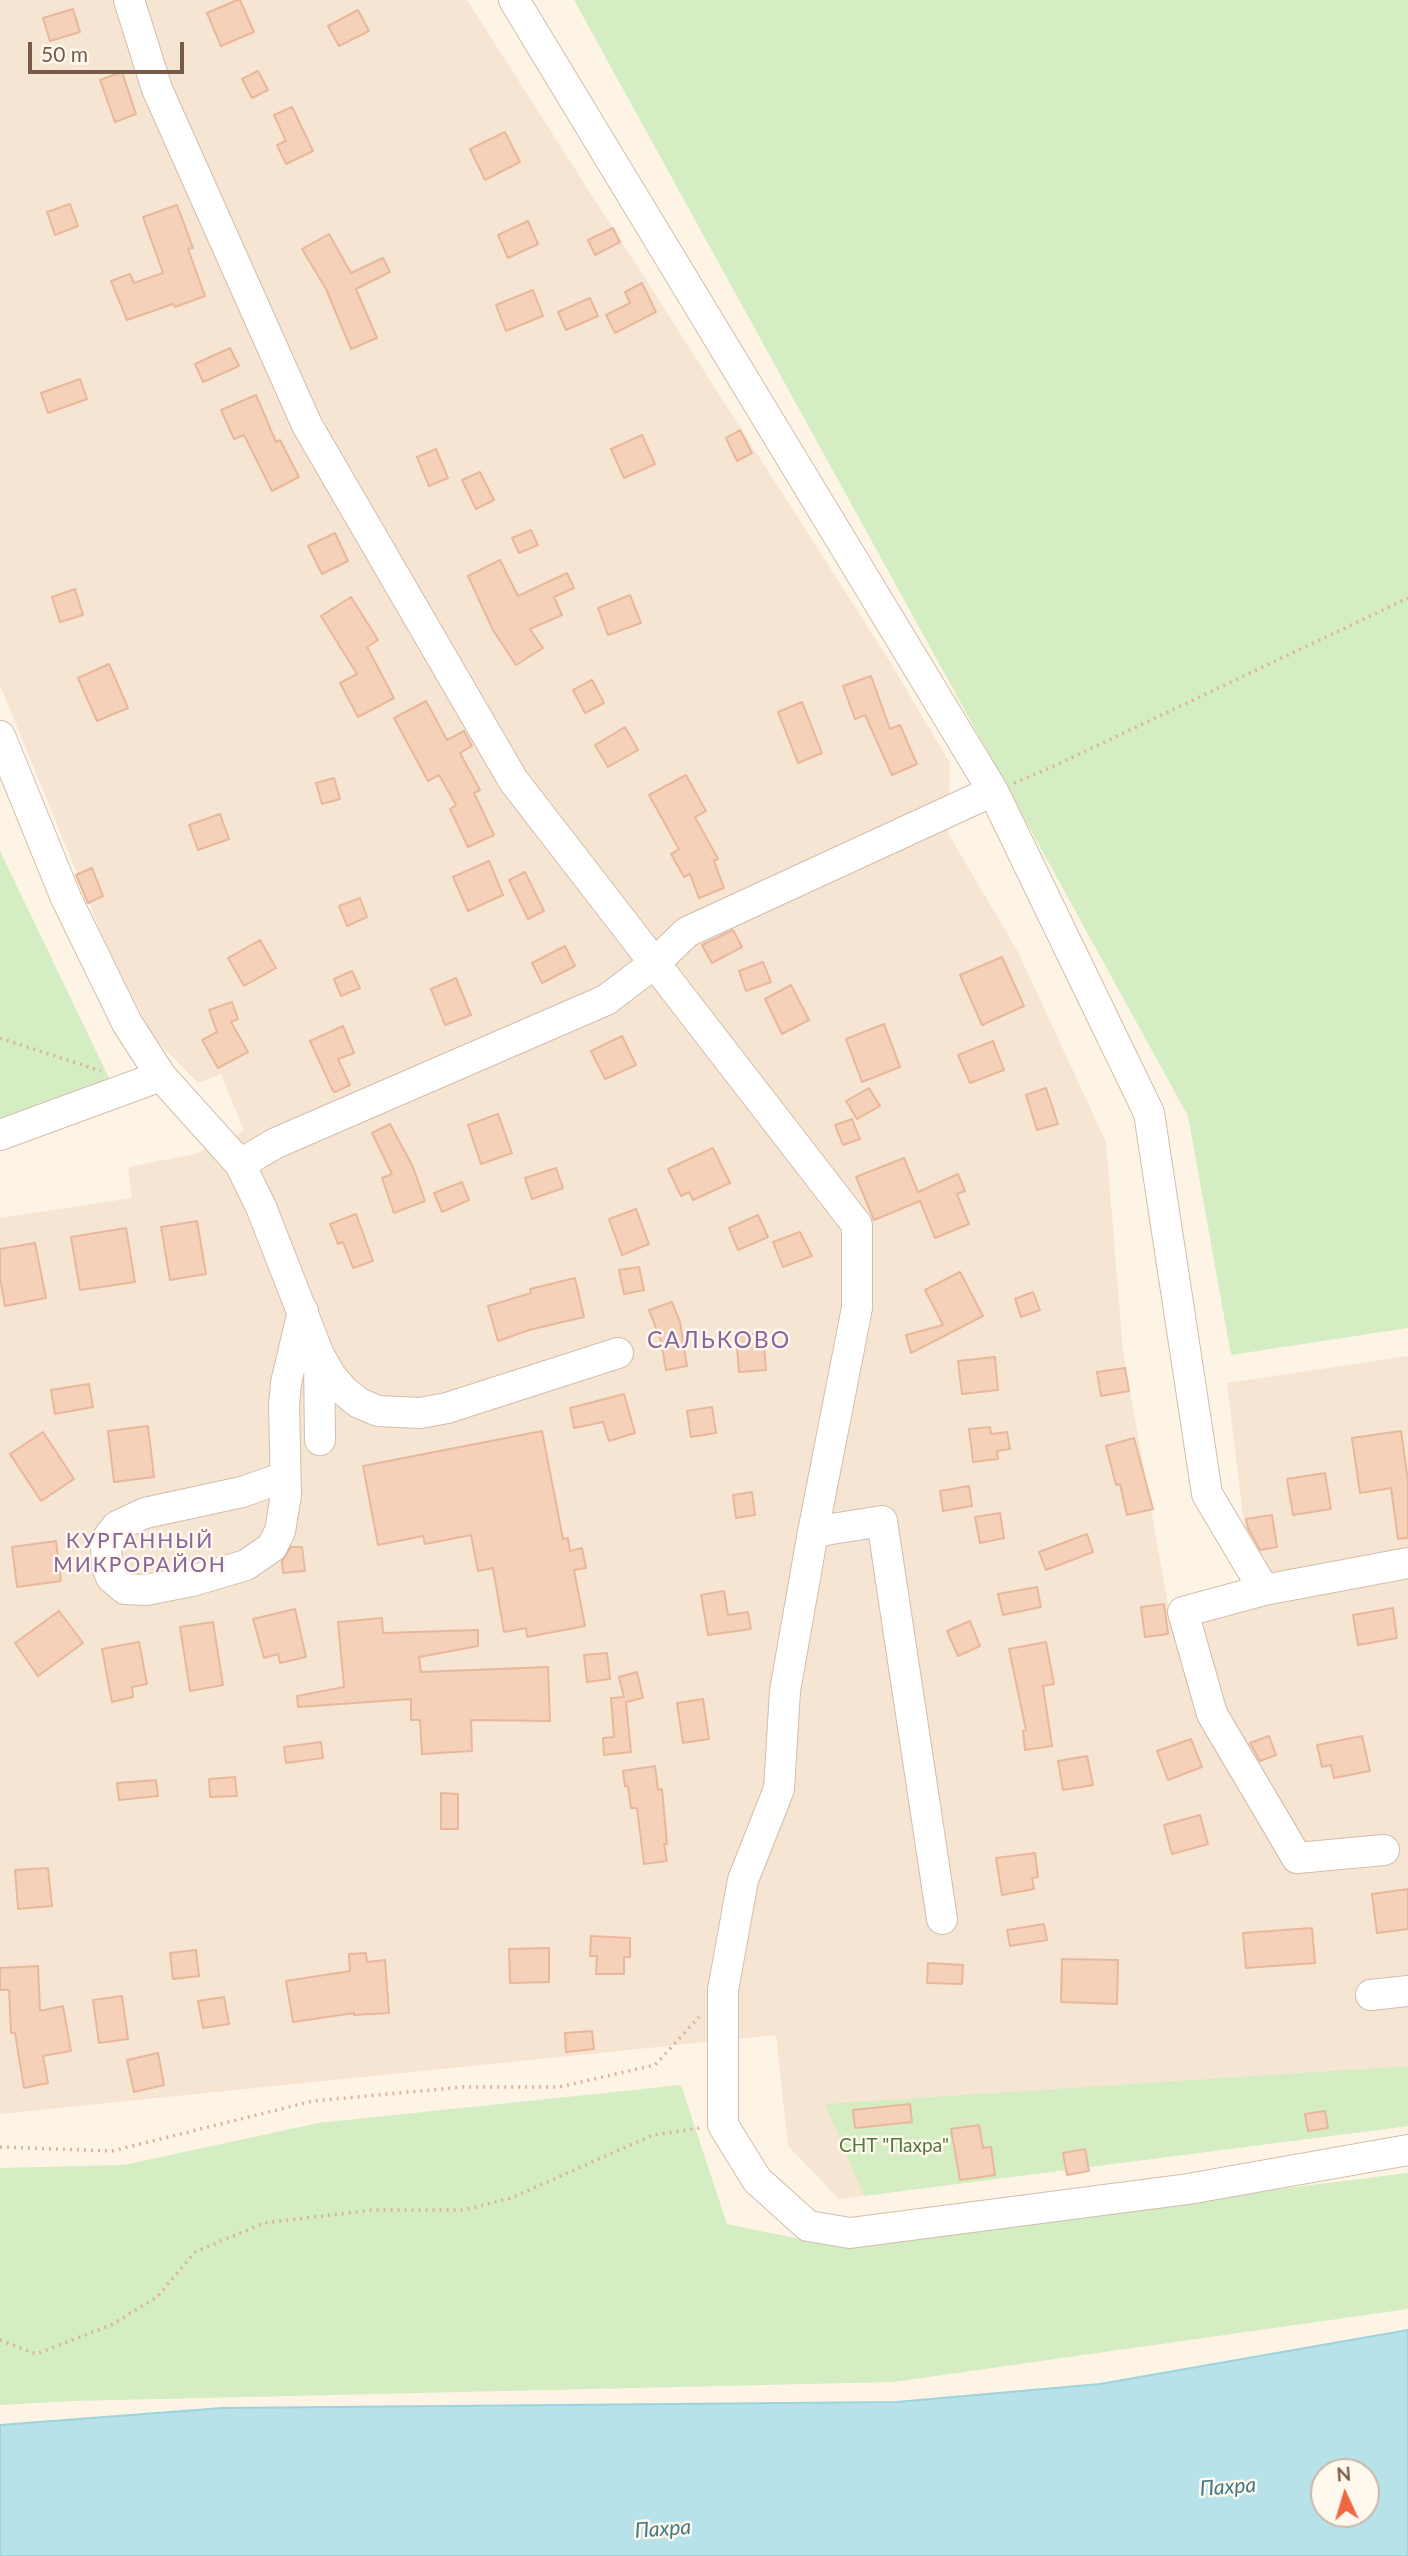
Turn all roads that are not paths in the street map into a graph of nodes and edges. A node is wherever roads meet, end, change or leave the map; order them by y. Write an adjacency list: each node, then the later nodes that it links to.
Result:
1 (129, 0): 5 (street)
2 (514, 0): 4 (street)
3 (0, 736): 6 (street)
4 (993, 791): 5 (street); 16 (street)
5 (656, 962): 8 (street); 14 (street)
6 (161, 1076): 7 (street); 8 (street)
7 (0, 1135)
8 (240, 1164): 9 (street)
9 (303, 1311): 11 (street); 13 (street)
10 (618, 1353): 11 (street)
11 (319, 1355): 12 (street)
12 (320, 1440)
13 (285, 1476): 13 (street)
14 (813, 1532): 18 (street); 21 (street)
15 (1408, 1563): 16 (street)
16 (1264, 1590): 17 (street)
17 (1384, 1850)
18 (942, 1919)
19 (1408, 1991): 20 (street)
20 (1371, 1996)
21 (1408, 2150)

